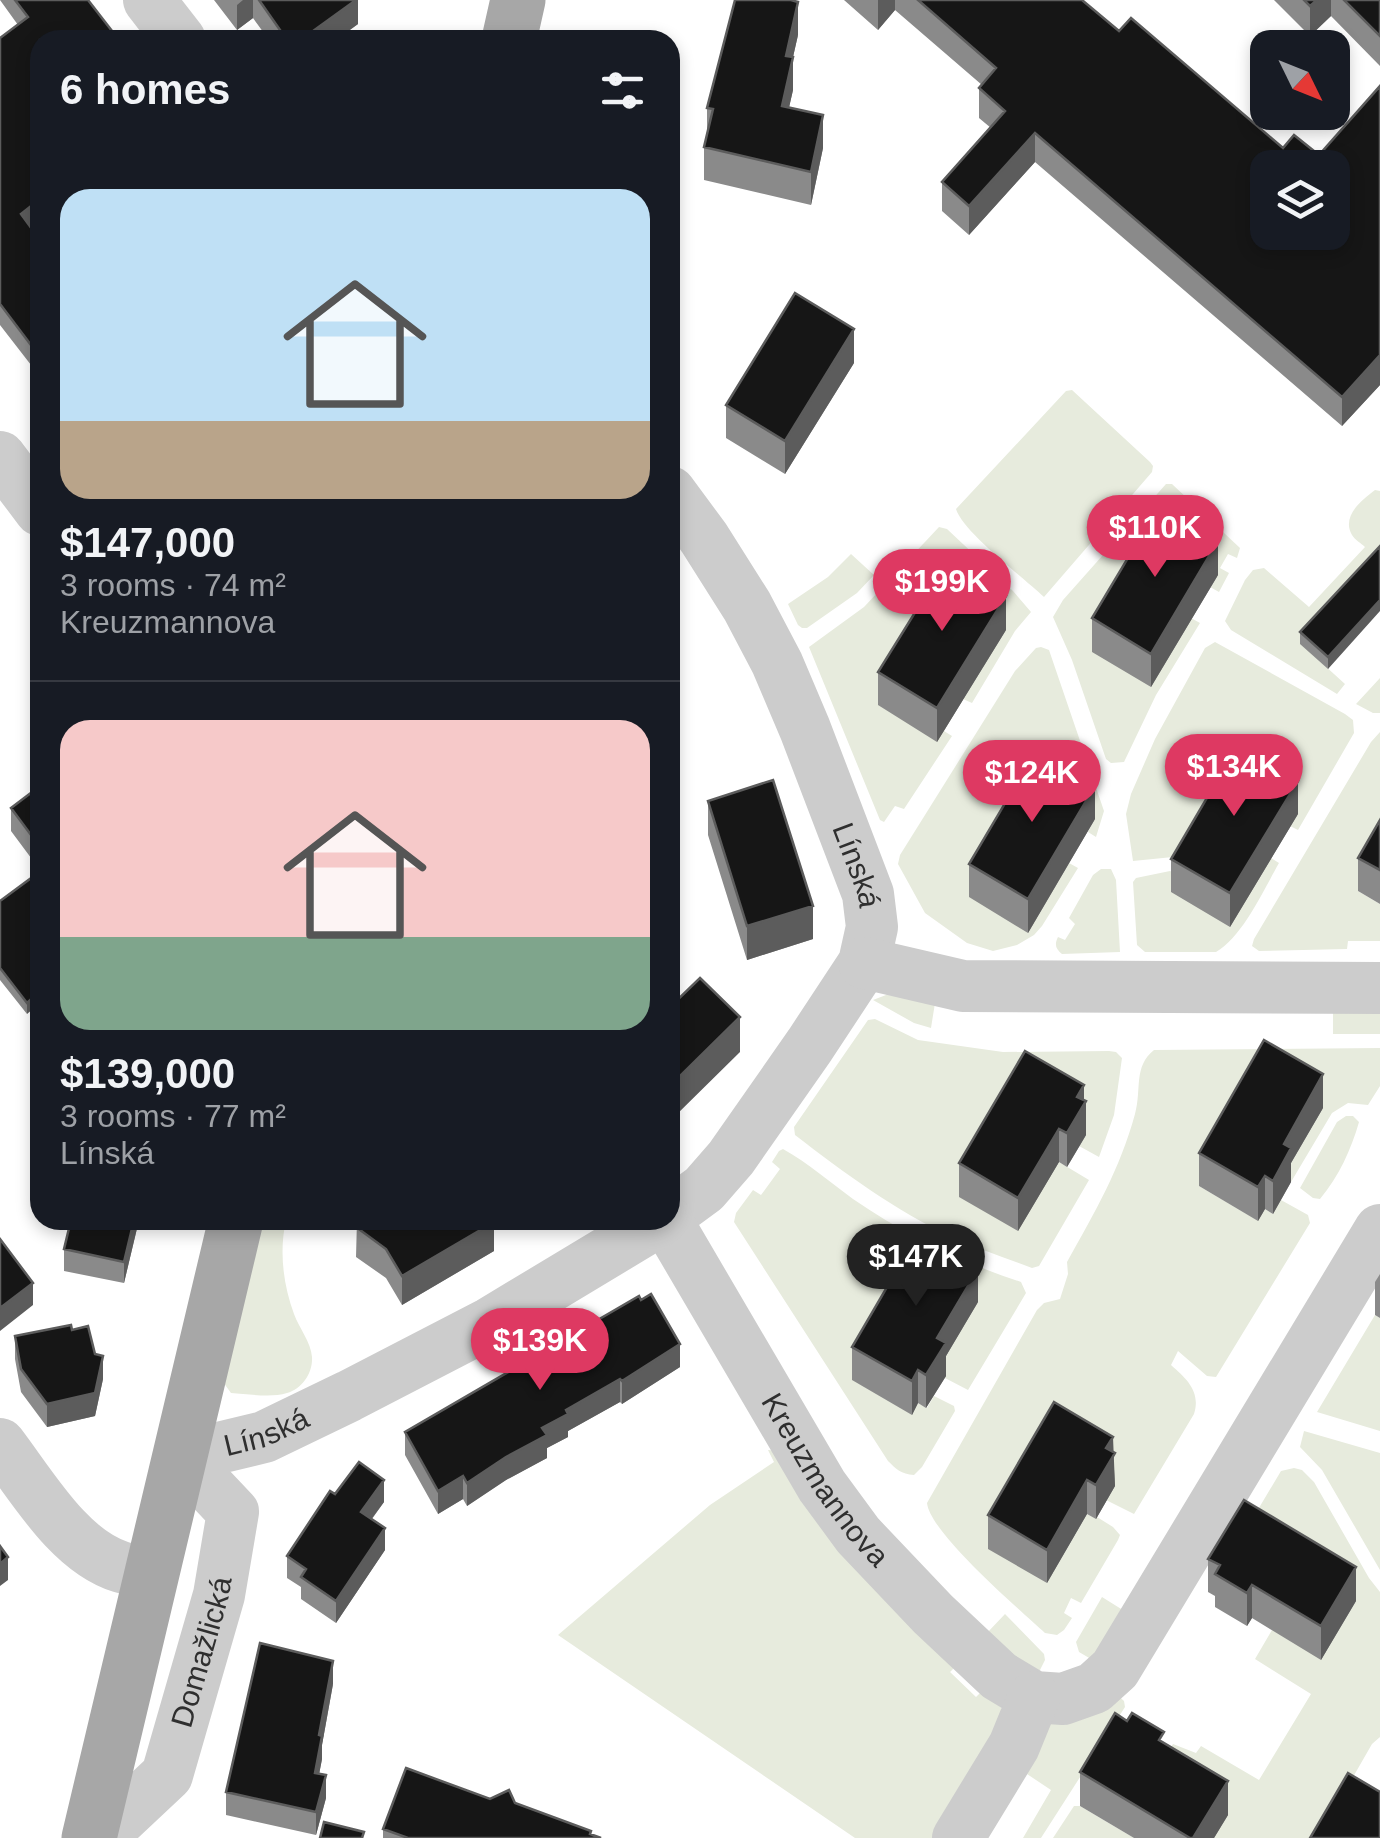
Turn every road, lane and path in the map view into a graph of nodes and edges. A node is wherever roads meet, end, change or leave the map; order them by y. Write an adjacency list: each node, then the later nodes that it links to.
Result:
1 (149, 0): 3 (street)
2 (518, 0): 4 (main road)
3 (172, 30)
4 (511, 30)
5 (0, 456): 6 (street)
6 (30, 496)
7 (680, 506): 8 (street, Línská)
8 (864, 963): 9 (street); 10 (street, Línská)
9 (1380, 988)
10 (680, 1208)
11 (234, 1230): 16 (main road)
12 (646, 1230): 16 (street, Línská)
13 (673, 1230): 18 (street, Kreuzmannova)
14 (1380, 1230): 18 (street)
15 (0, 1444): 17 (street)
16 (181, 1457): 17 (main road); 20 (street, Domažlická)
17 (152, 1574): 19 (main road)
18 (1034, 1697): 21 (street)
19 (89, 1838)
20 (100, 1838)
21 (958, 1838)

